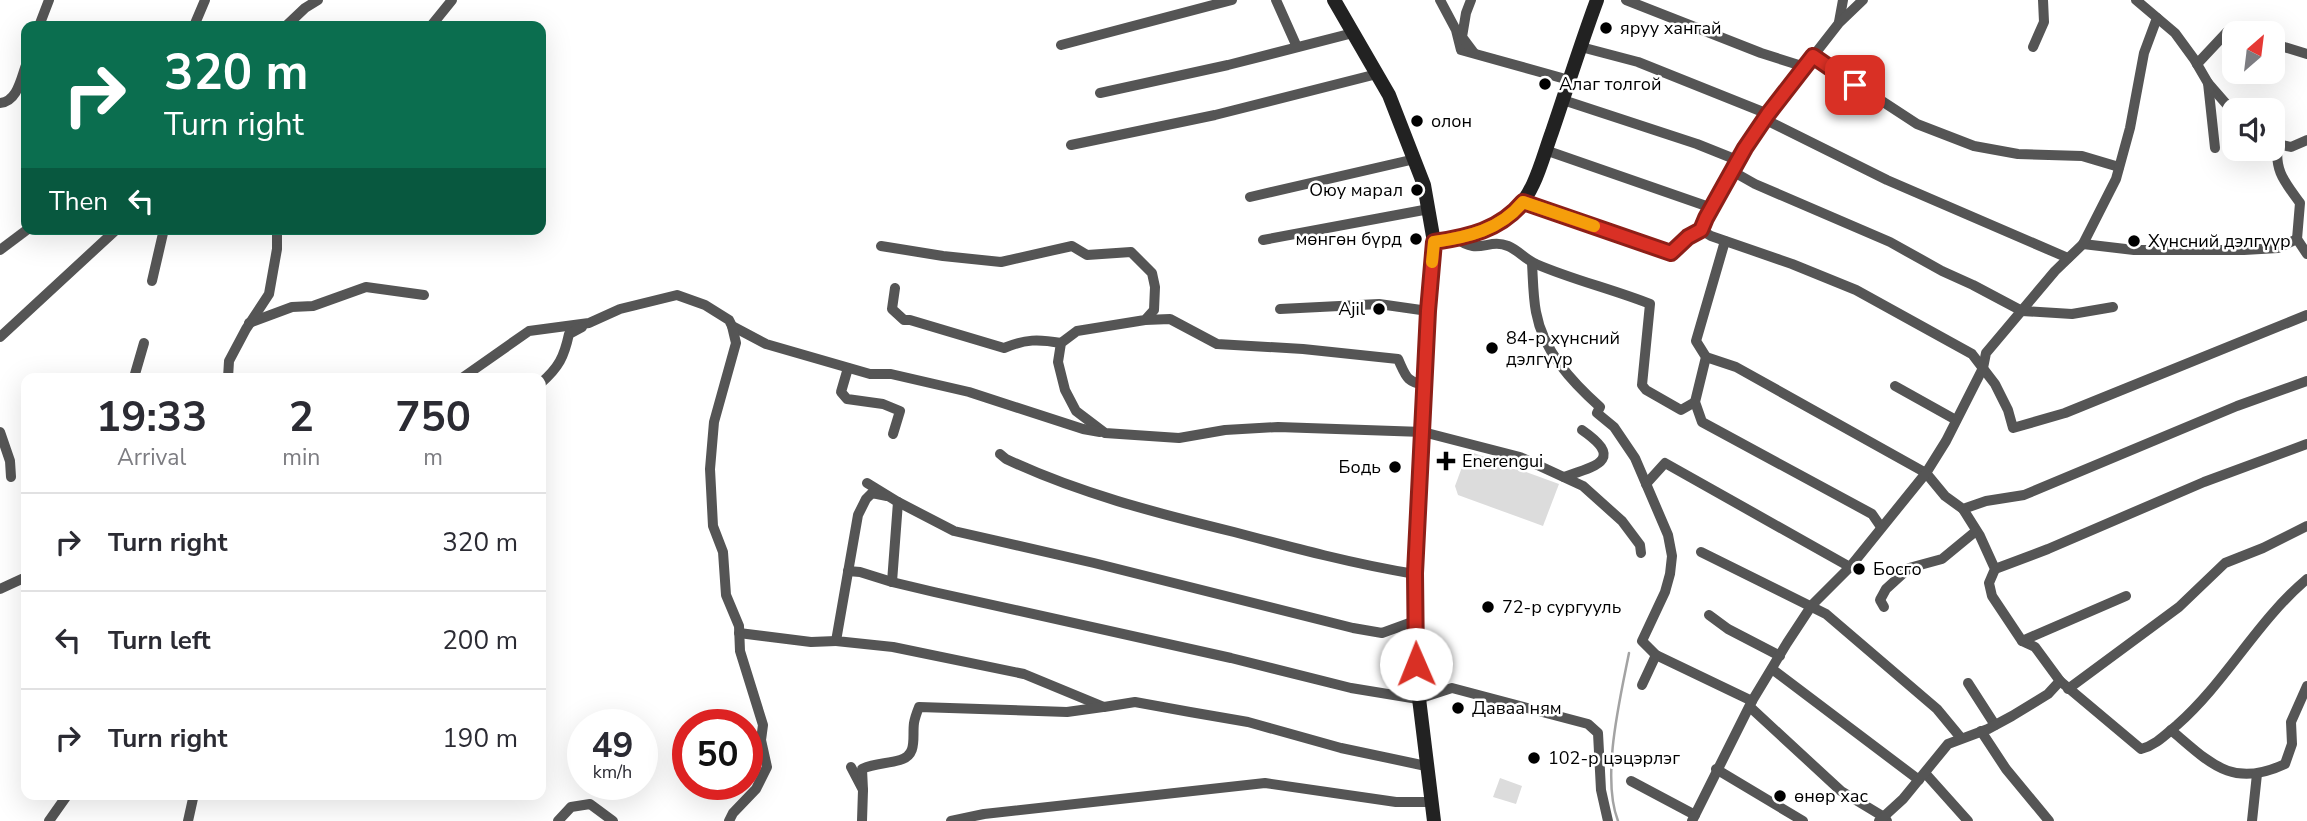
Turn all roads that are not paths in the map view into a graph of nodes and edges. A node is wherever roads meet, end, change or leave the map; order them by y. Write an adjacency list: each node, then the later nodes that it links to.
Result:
1 (49, 0): 18 (street)
2 (205, 0): 19 (street)
3 (318, 0): 20 (street)
4 (452, 0): 21 (street)
5 (1232, 0): 16 (street)
6 (1276, 0): 26 (street)
7 (1334, 0): 23 (main road)
8 (1440, 0): 30 (street)
9 (1471, 0): 30 (street)
10 (1597, 0): 27 (main road)
11 (1626, 0): 34 (street)
12 (1843, 0): 22 (street)
13 (1863, 0): 22 (street)
14 (2043, 0): 28 (street)
15 (2136, 0): 17 (street)
16 (1195, 5): 25 (street)
17 (2157, 18): 33 (street); 52 (street)
18 (40, 21)
19 (196, 21)
20 (291, 21)
21 (435, 21)
22 (1839, 23): 32 (street)
23 (1353, 33): 26 (street); 35 (main road)
24 (2222, 37): 33 (street)
25 (1061, 45)
26 (1297, 47): 39 (street)
27 (1581, 47): 37 (main road); 43 (street)
28 (2033, 47)
29 (2286, 48): 31 (street)
30 (1474, 53): 37 (street)
31 (2307, 54)
32 (1813, 56): 34 (street); 52 (street)
33 (2197, 64): 38 (street)
34 (1805, 67): 43 (street)
35 (1377, 74): 45 (street); 49 (main road)
36 (21, 77): 42 (street)
37 (1569, 80): 41 (main road)
38 (2208, 83): 40 (street); 47 (street)
39 (1100, 93)
40 (2222, 99)
41 (1563, 100): 48 (main road); 50 (street)
42 (0, 103)
43 (1766, 116): 50 (street); 72 (street)
44 (2307, 140): 46 (street)
45 (1071, 145)
46 (2285, 145)
47 (2215, 148)
48 (1545, 150): 55 (main road); 56 (street)
49 (1415, 159): 54 (street); 57 (main road)
50 (1737, 160): 53 (street)
51 (2275, 161): 64 (street)
52 (2119, 167): 68 (street)
53 (1732, 171): 56 (street); 80 (street)
54 (1250, 197)
55 (1523, 202): 58 (street); 63 (main road)
56 (1712, 208): 58 (street)
57 (1429, 209): 65 (street); 67 (main road)
58 (1701, 230): 66 (street)
59 (21, 234): 70 (street)
60 (110, 235): 88 (street)
61 (163, 235): 74 (street)
62 (277, 235): 83 (street)
63 (1456, 238): 67 (main road); 73 (street)
64 (2297, 239): 68 (street); 71 (street)
65 (1263, 240)
66 (1725, 241): 91 (street); 93 (street)
67 (1434, 242): 79 (main road)
68 (2083, 244): 72 (street)
69 (881, 246): 82 (street)
70 (0, 250)
71 (2307, 254)
72 (2068, 258): 80 (street)
73 (1532, 263): 86 (street); 101 (street)
74 (152, 281)
75 (895, 288): 90 (street)
76 (424, 295): 83 (street)
77 (2113, 307): 80 (street)
78 (1280, 309): 79 (street)
79 (1428, 311): 99 (main road)
80 (2022, 311): 93 (street)
81 (2307, 315): 93 (street)
82 (1145, 320): 90 (street); 99 (street)
83 (249, 323): 95 (street)
84 (589, 323): 85 (street); 96 (street); 97 (street)
85 (733, 326): 92 (street); 136 (street)
86 (1542, 329): 87 (street); 114 (street)
87 (1554, 331)
88 (0, 337)
89 (144, 343): 94 (street)
90 (1061, 343): 106 (street)
91 (1706, 357): 101 (street); 110 (street)
92 (848, 368): 106 (street); 107 (street)
93 (1983, 368): 102 (street)
94 (135, 373)
95 (228, 373)
96 (469, 373)
97 (546, 378)
98 (2307, 382): 117 (street)
99 (1425, 385): 105 (main road)
100 (1895, 386): 102 (street)
101 (1695, 402): 119 (street)
102 (1956, 420): 110 (street)
103 (1582, 430): 112 (street)
104 (0, 432): 111 (street)
105 (1423, 432): 106 (street); 112 (street); 126 (main road)
106 (1105, 433)
107 (893, 435)
108 (2307, 444): 124 (street)
109 (1000, 454): 126 (street)
110 (1926, 473): 117 (street); 119 (street)
111 (11, 477)
112 (1564, 477): 122 (street)
113 (867, 484): 115 (street)
114 (1646, 484): 123 (street); 139 (street)
115 (887, 496): 116 (street); 125 (street)
116 (898, 502): 129 (street); 135 (street)
117 (1963, 509): 120 (street)
118 (2307, 526): 144 (street)
119 (1881, 527): 123 (street)
120 (1976, 530): 124 (street); 133 (street)
121 (1701, 552): 132 (street)
122 (1641, 553)
123 (1850, 567): 132 (street)
124 (1995, 569): 138 (street)
125 (848, 571): 129 (street); 137 (street)
126 (1415, 573): 135 (main road)
127 (2307, 579): 150 (street)
128 (21, 582): 130 (street)
129 (892, 582): 146 (street)
130 (0, 589)
131 (2126, 596): 138 (street)
132 (1812, 605): 140 (street); 152 (street)
133 (1884, 607)
134 (1709, 615): 140 (street)
135 (1415, 621): 146 (main road)
136 (739, 633): 137 (street); 169 (street)
137 (836, 640): 148 (street)
138 (2022, 641): 144 (street)
139 (1656, 655): 143 (street); 147 (street)
140 (1780, 656): 141 (street)
141 (1772, 669): 147 (street); 157 (street)
142 (1968, 682): 149 (street)
143 (1642, 684)
144 (2064, 685): 149 (street); 150 (street)
145 (2307, 686): 156 (street)
146 (1418, 699): 153 (main road); 173 (street)
147 (1751, 704): 155 (street); 164 (street)
148 (1104, 707): 153 (street); 159 (street)
149 (1994, 725): 151 (street)
150 (2171, 730): 156 (street)
151 (1981, 731): 152 (street); 176 (street)
152 (1961, 738): 157 (street)
153 (1426, 766): 162 (main road)
154 (851, 767): 159 (street)
155 (1716, 769): 163 (street); 174 (street)
156 (2257, 774): 177 (street)
157 (1922, 776): 164 (street); 175 (street)
158 (1632, 781): 163 (street)
159 (863, 790): 170 (street)
160 (64, 800): 165 (street)
161 (193, 800): 166 (street)
162 (1432, 802): 171 (street); 172 (main road)
163 (1694, 818)
164 (1883, 819)
165 (49, 821)
166 (188, 821)
167 (558, 821): 168 (street)
168 (612, 821)
169 (729, 821)
170 (862, 821)
171 (951, 821)
172 (1434, 821)
173 (1608, 821)
174 (1803, 821)
175 (1968, 821)
176 (2049, 821)
177 (2252, 821)

